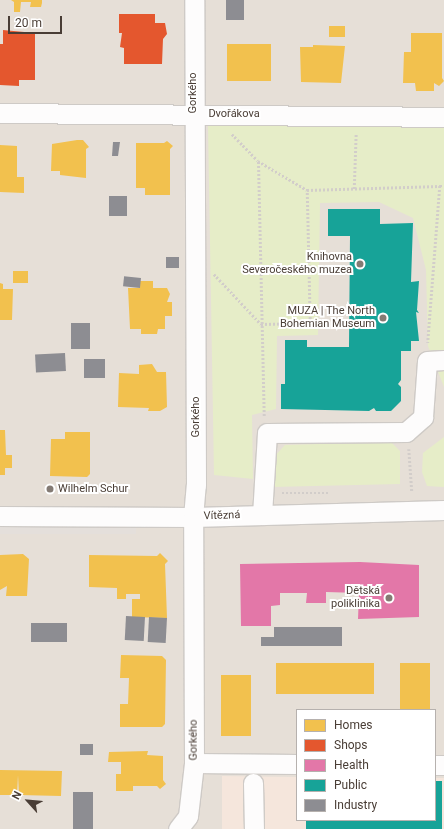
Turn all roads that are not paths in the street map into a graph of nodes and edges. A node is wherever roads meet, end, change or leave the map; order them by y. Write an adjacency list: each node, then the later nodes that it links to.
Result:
1 (194, 0): 3 (street, Gorkého)
2 (0, 113): 3 (street, Dvořákova)
3 (193, 114): 4 (street, Dvořákova); 9 (street, Gorkého)
4 (444, 117)
5 (436, 361): 7 (street)
6 (444, 510): 7 (street, Vítězná)
7 (262, 515): 9 (street, Vítězná)
8 (0, 516): 9 (street, Vítězná)
9 (193, 517): 10 (street, Gorkého)
10 (194, 763): 11 (street); 13 (street, Gorkého)
11 (296, 764)
12 (253, 783): 14 (street)
13 (178, 829)
14 (254, 829)

